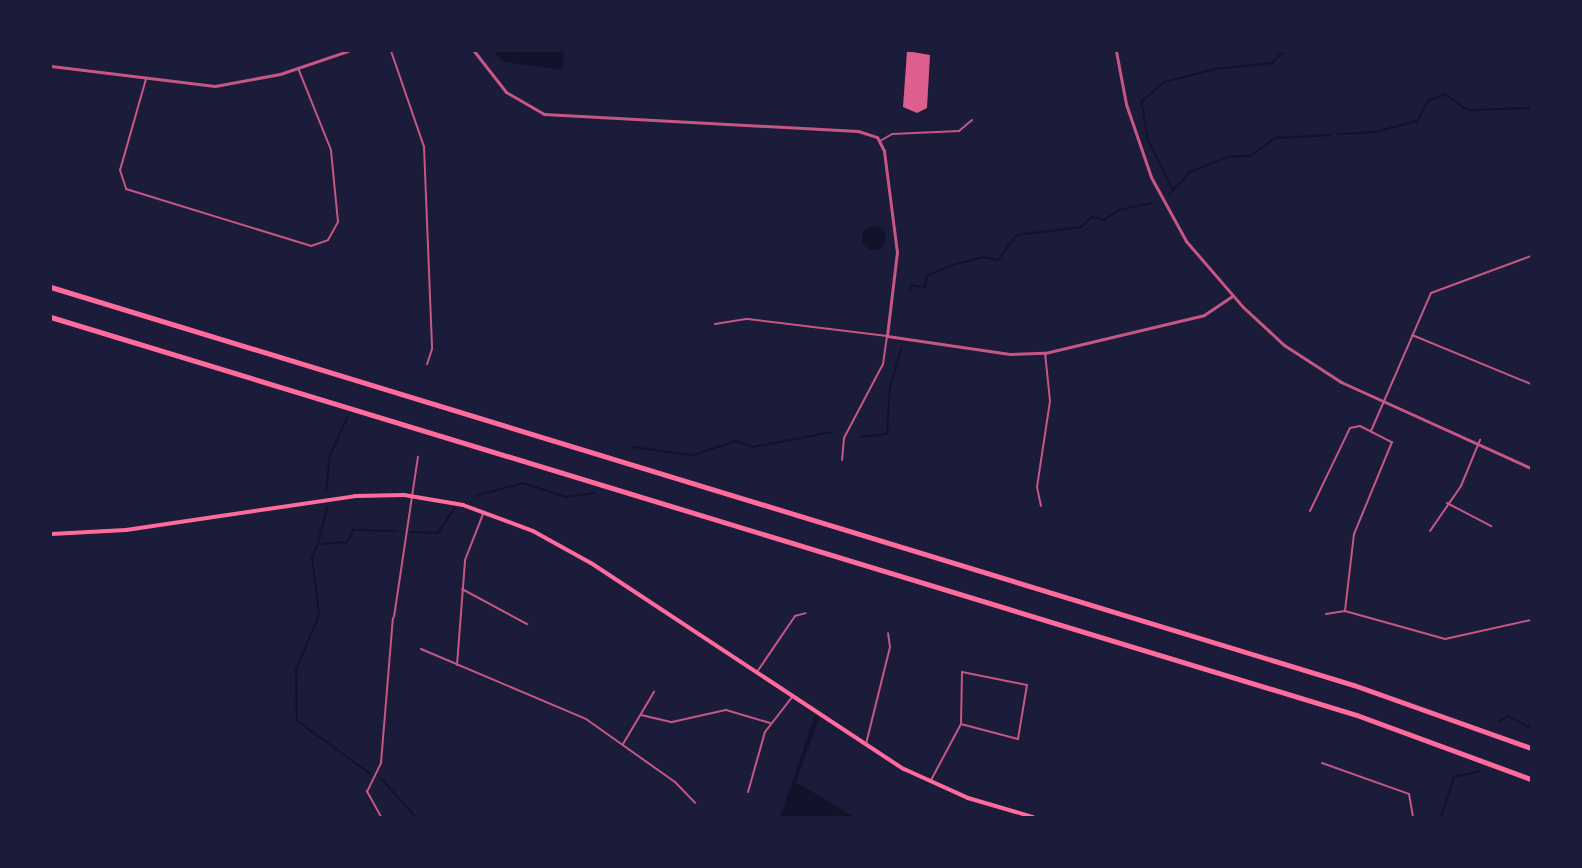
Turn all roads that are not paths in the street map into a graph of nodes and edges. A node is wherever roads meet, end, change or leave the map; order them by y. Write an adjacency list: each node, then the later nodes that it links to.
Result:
1 (348, 51): 6 (street)
2 (391, 51): 18 (street)
3 (474, 51): 9 (street)
4 (1116, 51): 12 (street)
5 (51, 66): 7 (street)
6 (298, 68): 7 (street); 7 (street)
7 (146, 79)
8 (972, 120): 9 (street)
9 (880, 141): 16 (street)
10 (1531, 256): 15 (street)
11 (51, 287): 52 (highway)
12 (1232, 296): 17 (street); 20 (street)
13 (51, 317): 54 (highway)
14 (715, 324): 16 (street)
15 (1412, 334): 19 (street); 20 (street)
16 (887, 336): 17 (street); 24 (street)
17 (1045, 353): 28 (street)
18 (427, 364)
19 (1531, 384)
20 (1384, 401): 21 (street); 22 (street)
21 (1371, 431): 30 (street); 35 (street)
22 (1480, 440): 25 (street); 27 (street)
23 (418, 457): 26 (street)
24 (842, 460)
25 (1531, 468)
26 (410, 496): 29 (main road); 33 (main road); 38 (street)
27 (1447, 503): 31 (street); 32 (street)
28 (1041, 506)
29 (484, 511): 34 (street); 44 (main road)
30 (1310, 511)
31 (1491, 526)
32 (1430, 531)
33 (51, 534)
34 (462, 589): 40 (street); 43 (street)
35 (1345, 611): 37 (street); 39 (street)
36 (806, 613): 44 (street)
37 (1326, 614)
38 (394, 617): 58 (lane)
39 (1531, 620)
40 (527, 624)
41 (888, 633): 51 (street)
42 (421, 649): 43 (street)
43 (458, 665): 50 (street)
44 (757, 673): 46 (main road)
45 (654, 692): 47 (street)
46 (793, 696): 48 (street); 51 (main road)
47 (641, 715): 48 (street); 50 (street)
48 (770, 723): 56 (street)
49 (962, 724): 49 (street); 55 (street)
50 (623, 744): 57 (street)
51 (866, 745): 55 (main road)
52 (1531, 748)
53 (1322, 763): 60 (street)
54 (1531, 779)
55 (930, 782): 59 (main road)
56 (748, 792)
57 (695, 803)
58 (381, 817)
59 (1033, 817)
60 (1413, 817)

